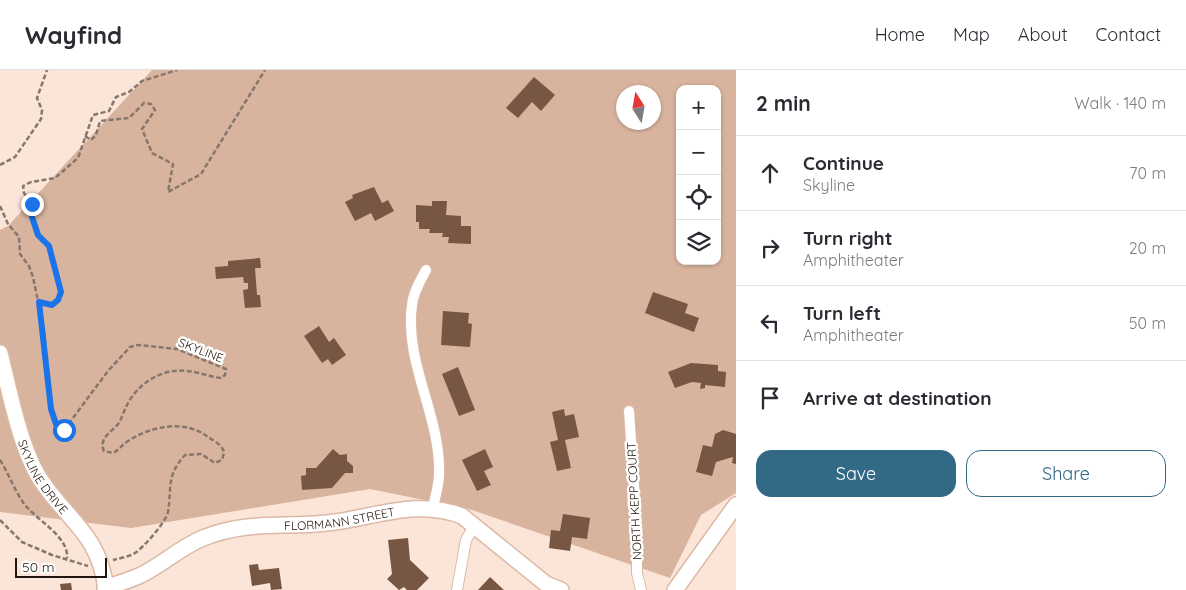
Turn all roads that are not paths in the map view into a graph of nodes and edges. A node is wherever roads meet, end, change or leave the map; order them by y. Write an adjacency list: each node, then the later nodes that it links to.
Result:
1 (426, 270): 5 (street)
2 (0, 353): 7 (street, SKYLINE DRIVE)
3 (629, 411): 10 (street, NORTH KEPP COURT)
4 (736, 505): 11 (street)
5 (433, 508): 6 (street, FLORMANN STREET); 7 (street, FLORMANN STREET)
6 (475, 524): 8 (street); 9 (street, FLORMANN STREET)
7 (106, 589)
8 (457, 590)
9 (561, 590)
10 (641, 590)
11 (675, 590)

